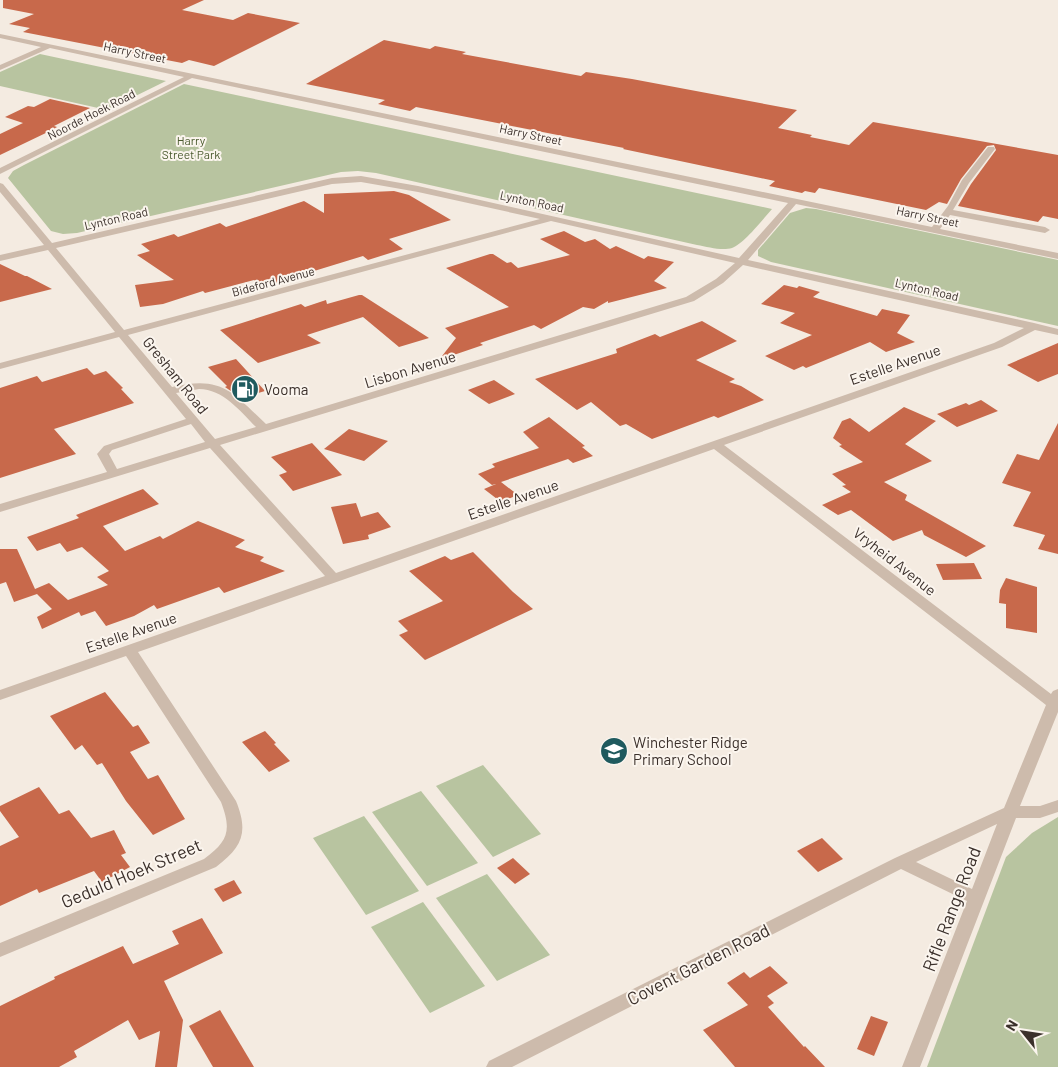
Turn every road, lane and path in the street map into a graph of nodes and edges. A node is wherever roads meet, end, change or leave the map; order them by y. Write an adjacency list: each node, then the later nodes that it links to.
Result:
1 (0, 36): 2 (street, Harry Street)
2 (49, 46): 3 (street); 4 (street, Harry Street)
3 (0, 68)
4 (191, 76): 6 (street, Noorde Hoek Road); 8 (street, Harry Street)
5 (991, 149): 9 (street)
6 (0, 171)
7 (0, 186): 13 (street, Gresham Road)
8 (794, 201): 11 (street, Harry Street); 16 (street, Lisbon Avenue)
9 (948, 212): 11 (street); 12 (street)
10 (552, 218): 13 (street, Lynton Road); 16 (street, Lynton Road); 19 (street, Bideford Avenue)
11 (934, 230): 14 (street, Harry Street)
12 (1045, 230)
13 (50, 246): 15 (street, Lynton Road); 19 (street, Gresham Road)
14 (1058, 256)
15 (0, 258)
16 (741, 260): 17 (street, Lynton Road); 23 (street, Lisbon Avenue)
17 (1034, 326): 18 (street, Lynton Road); 25 (street, Estelle Avenue)
18 (1058, 332)
19 (123, 334): 20 (street, Bideford Avenue); 21 (street, Gresham Road)
20 (0, 366)
21 (170, 391): 22 (street, Gresham Road); 23 (street)
22 (193, 420): 24 (street, Gresham Road); 26 (street)
23 (264, 428): 24 (street, Lisbon Avenue)
24 (213, 444): 26 (street, Lisbon Avenue); 28 (street, Gresham Road)
25 (716, 445): 28 (street, Estelle Avenue); 31 (street, Vryheid Avenue)
26 (114, 474): 27 (street, Lisbon Avenue)
27 (0, 508)
28 (334, 578): 29 (street, Estelle Avenue)
29 (129, 650): 30 (street, Estelle Avenue); 36 (street, Geduld Hoek Street)
30 (0, 695)
31 (1056, 699): 33 (street, Rifle Range Road)
32 (1058, 806): 33 (street)
33 (1010, 812): 34 (street, Covent Garden Road); 35 (street, Rifle Range Road)
34 (901, 862): 35 (street); 37 (street, Covent Garden Road)
35 (977, 899): 38 (street, Rifle Range Road)
36 (0, 950)
37 (495, 1067)
38 (911, 1067)

